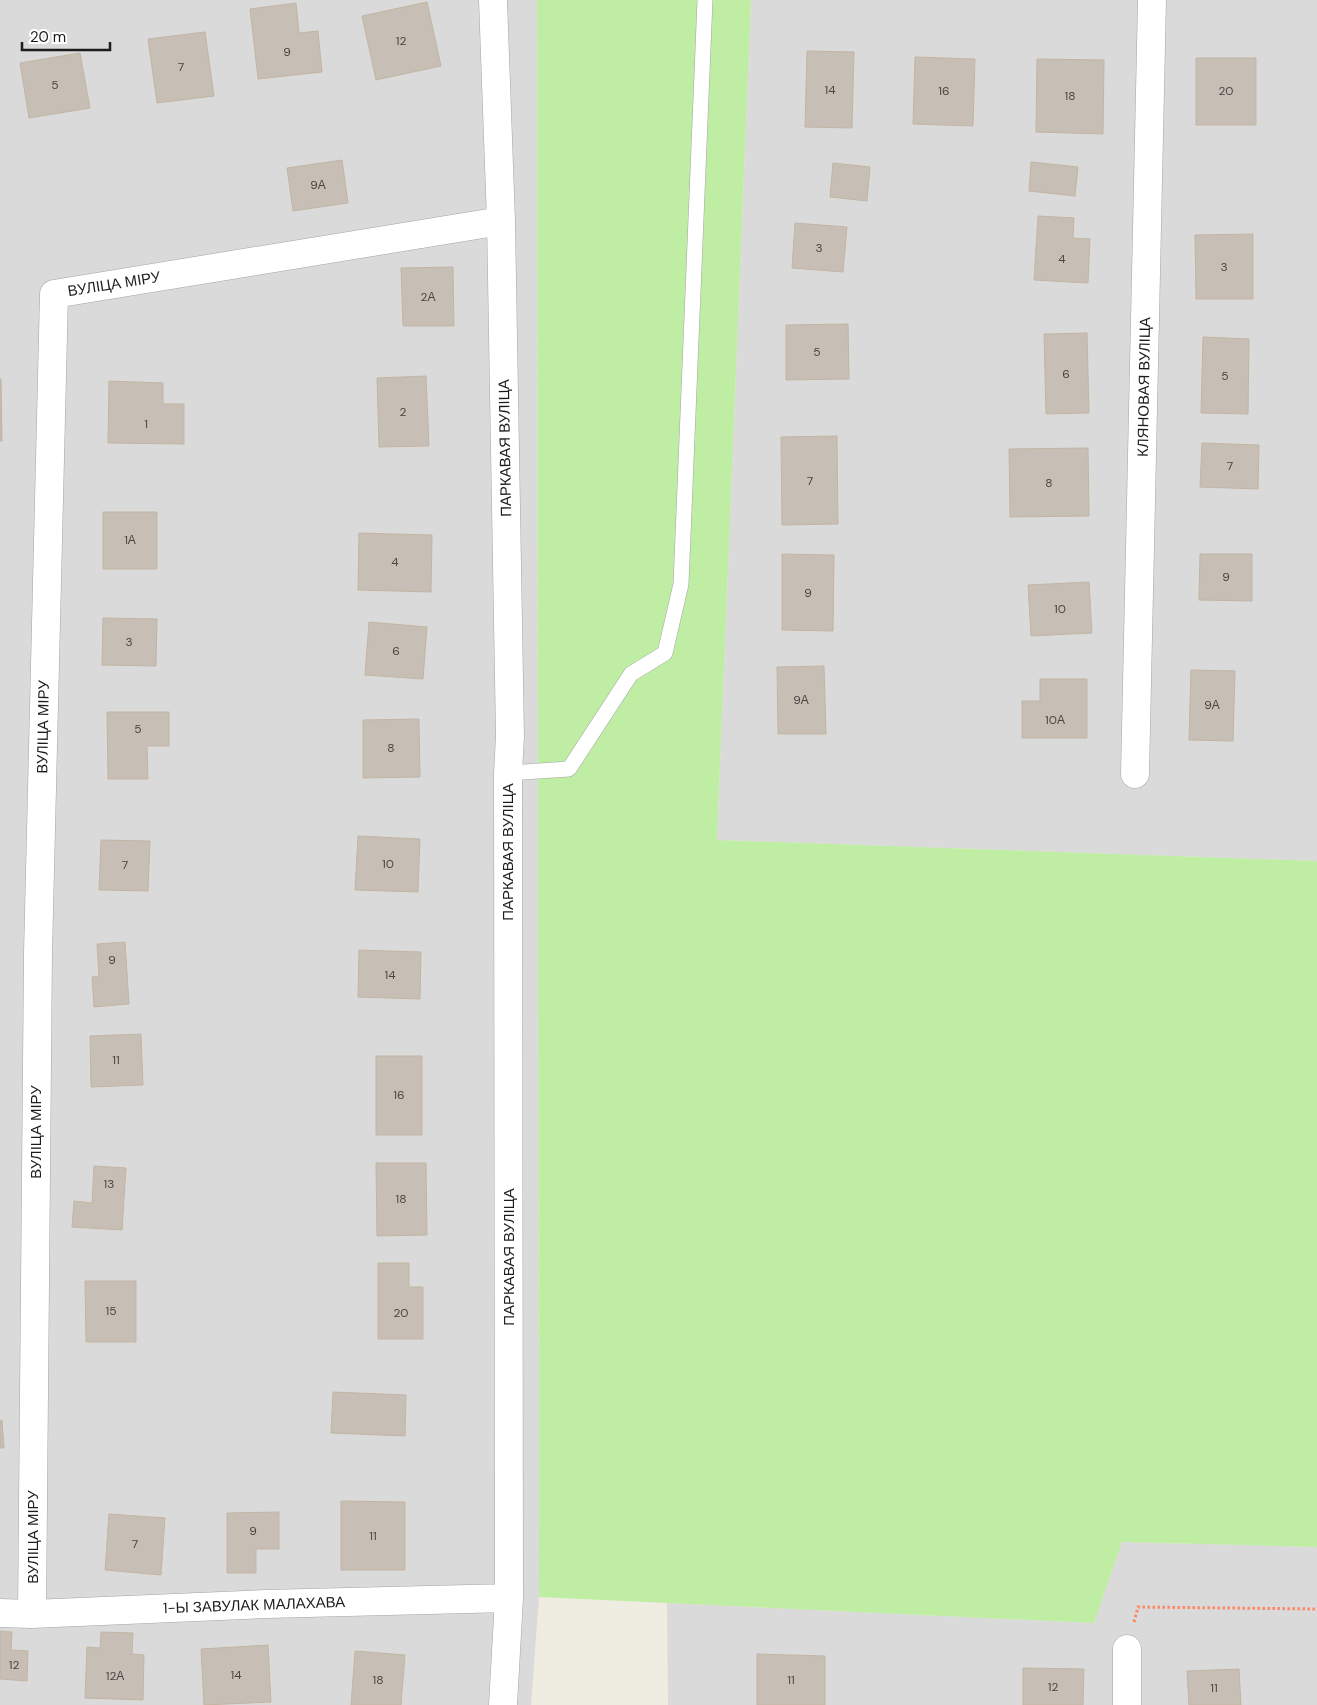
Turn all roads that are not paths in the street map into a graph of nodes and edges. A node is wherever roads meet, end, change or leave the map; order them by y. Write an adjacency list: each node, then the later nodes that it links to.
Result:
1 (493, 0): 4 (street, ПАРКАВАЯ ВУЛІЦА)
2 (705, 0): 5 (lane)
3 (1152, 0): 6 (street, КЛЯНОВАЯ ВУЛІЦА)
4 (501, 221): 5 (street, ПАРКАВАЯ ВУЛІЦА); 9 (street, ВУЛІЦА МІРУ)
5 (508, 773): 7 (street, ПАРКАВАЯ ВУЛІЦА)
6 (1135, 774)
7 (509, 1598): 9 (street, 1-Ы ЗАВУЛАК МАЛАХАВА); 11 (street, ПАРКАВАЯ ВУЛІЦА)
8 (0, 1613): 9 (street, 1-Ы ЗАВУЛАК МАЛАХАВА)
9 (32, 1614)
10 (1127, 1649): 12 (street)
11 (502, 1705)
12 (1127, 1705)

